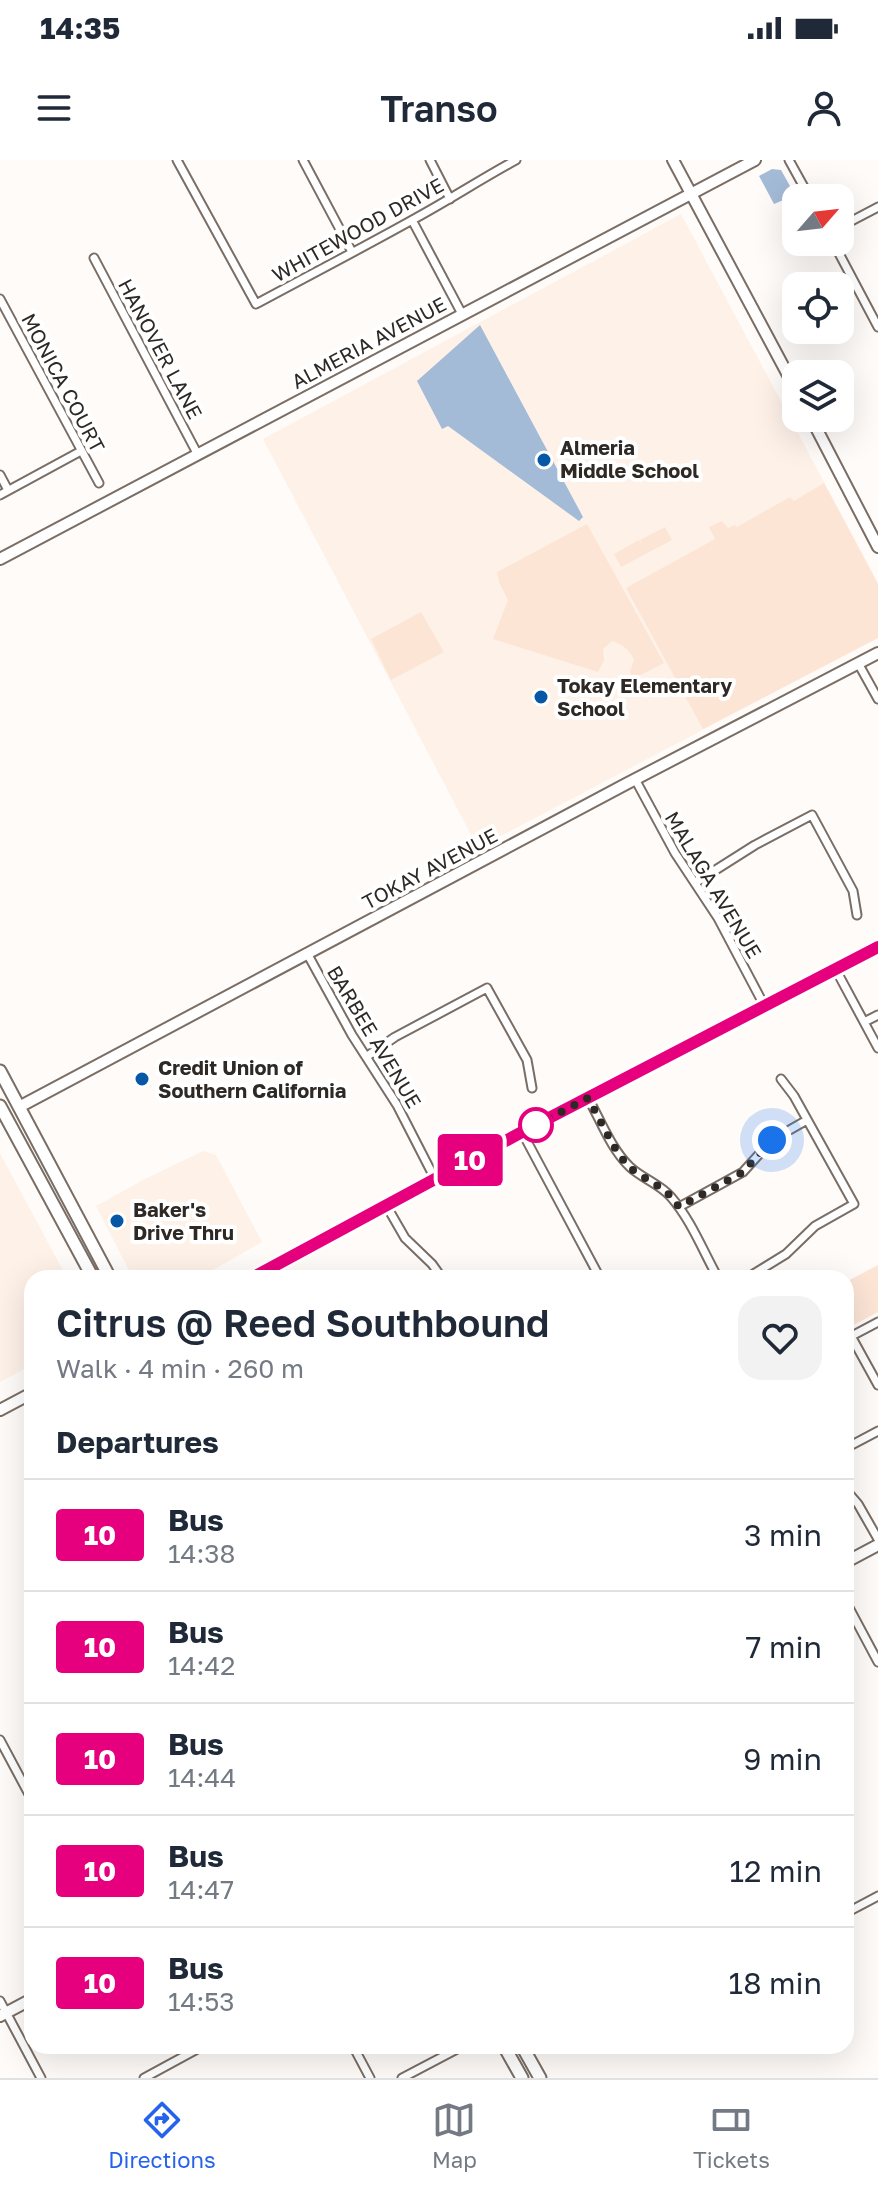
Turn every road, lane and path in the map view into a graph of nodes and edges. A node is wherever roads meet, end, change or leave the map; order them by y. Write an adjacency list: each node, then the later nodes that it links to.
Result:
1 (177, 160): 14 (street, WHITEWOOD DRIVE)
2 (303, 160): 14 (street)
3 (430, 160): 10 (street)
4 (516, 160): 10 (street, WHITEWOOD DRIVE)
5 (673, 160): 9 (street)
6 (755, 160): 9 (street, ALMERIA AVENUE)
7 (789, 160): 8 (street)
8 (802, 184)
9 (691, 193): 18 (street, ALMERIA AVENUE); 20 (street)
10 (450, 199): 12 (street, WHITEWOOD DRIVE)
11 (878, 207): 13 (street)
12 (412, 220): 14 (street, WHITEWOOD DRIVE); 18 (street)
13 (854, 220)
14 (352, 252)
15 (841, 256): 19 (street)
16 (94, 258): 23 (street, HANOVER LANE)
17 (0, 299): 22 (street, MONICA COURT)
18 (462, 314): 23 (street, ALMERIA AVENUE)
19 (877, 322)
20 (782, 364)
21 (818, 432): 27 (street)
22 (81, 451): 25 (street, MONICA COURT); 26 (street)
23 (198, 455): 28 (street, ALMERIA AVENUE)
24 (0, 475): 26 (street)
25 (99, 483)
26 (4, 492)
27 (877, 544)
28 (0, 559)
29 (878, 653): 30 (street, TOKAY AVENUE)
30 (858, 663): 31 (street); 32 (street, TOKAY AVENUE)
31 (878, 699)
32 (635, 779): 33 (street, MALAGA AVENUE); 36 (street, TOKAY AVENUE)
33 (695, 883): 34 (street); 38 (street, MALAGA AVENUE)
34 (857, 915)
35 (878, 947): 37 (street)
36 (308, 955): 42 (street, BARBEE AVENUE); 47 (street, TOKAY AVENUE)
37 (836, 970): 38 (street); 40 (street)
38 (765, 1007): 46 (street)
39 (878, 1015): 40 (street)
40 (864, 1022): 41 (street)
41 (878, 1048)
42 (366, 1057): 45 (street); 51 (street, BARBEE AVENUE)
43 (0, 1071): 47 (main road)
44 (781, 1079): 49 (street)
45 (532, 1088)
46 (588, 1098): 50 (street); 53 (street)
47 (19, 1107): 48 (street, TOKAY AVENUE); 55 (main road)
48 (2, 1113): 54 (main road)
49 (807, 1120): 53 (street); 60 (street)
50 (522, 1132): 51 (street); 58 (street)
51 (435, 1179): 52 (street)
52 (386, 1205): 56 (street); 57 (street)
53 (679, 1207): 59 (street)
54 (89, 1270)
55 (106, 1270)
56 (267, 1270)
57 (436, 1270)
58 (596, 1270)
59 (714, 1270)
60 (760, 1270)
61 (878, 1322): 62 (street)
62 (854, 1335)
63 (854, 1346): 64 (street)
64 (878, 1385)
65 (24, 1397): 66 (street)
66 (0, 1410)
67 (878, 1431): 68 (street)
68 (854, 1444)
69 (854, 1499): 70 (street)
70 (878, 1542): 71 (street)
71 (854, 1557)
72 (854, 1617): 73 (street)
73 (878, 1662)
74 (0, 1740): 75 (street)
75 (24, 1785)
76 (878, 1896): 77 (street)
77 (854, 1909)
78 (0, 2001): 80 (street)
79 (24, 2003): 80 (street)
80 (3, 2014): 81 (street)
81 (24, 2049)
82 (27, 2054): 88 (street)
83 (188, 2054): 89 (street)
84 (357, 2054): 90 (street)
85 (448, 2054): 91 (street)
86 (508, 2054): 92 (main road)
87 (526, 2054): 93 (main road)
88 (41, 2078)
89 (144, 2078)
90 (370, 2078)
91 (402, 2078)
92 (522, 2078)
93 (540, 2078)

